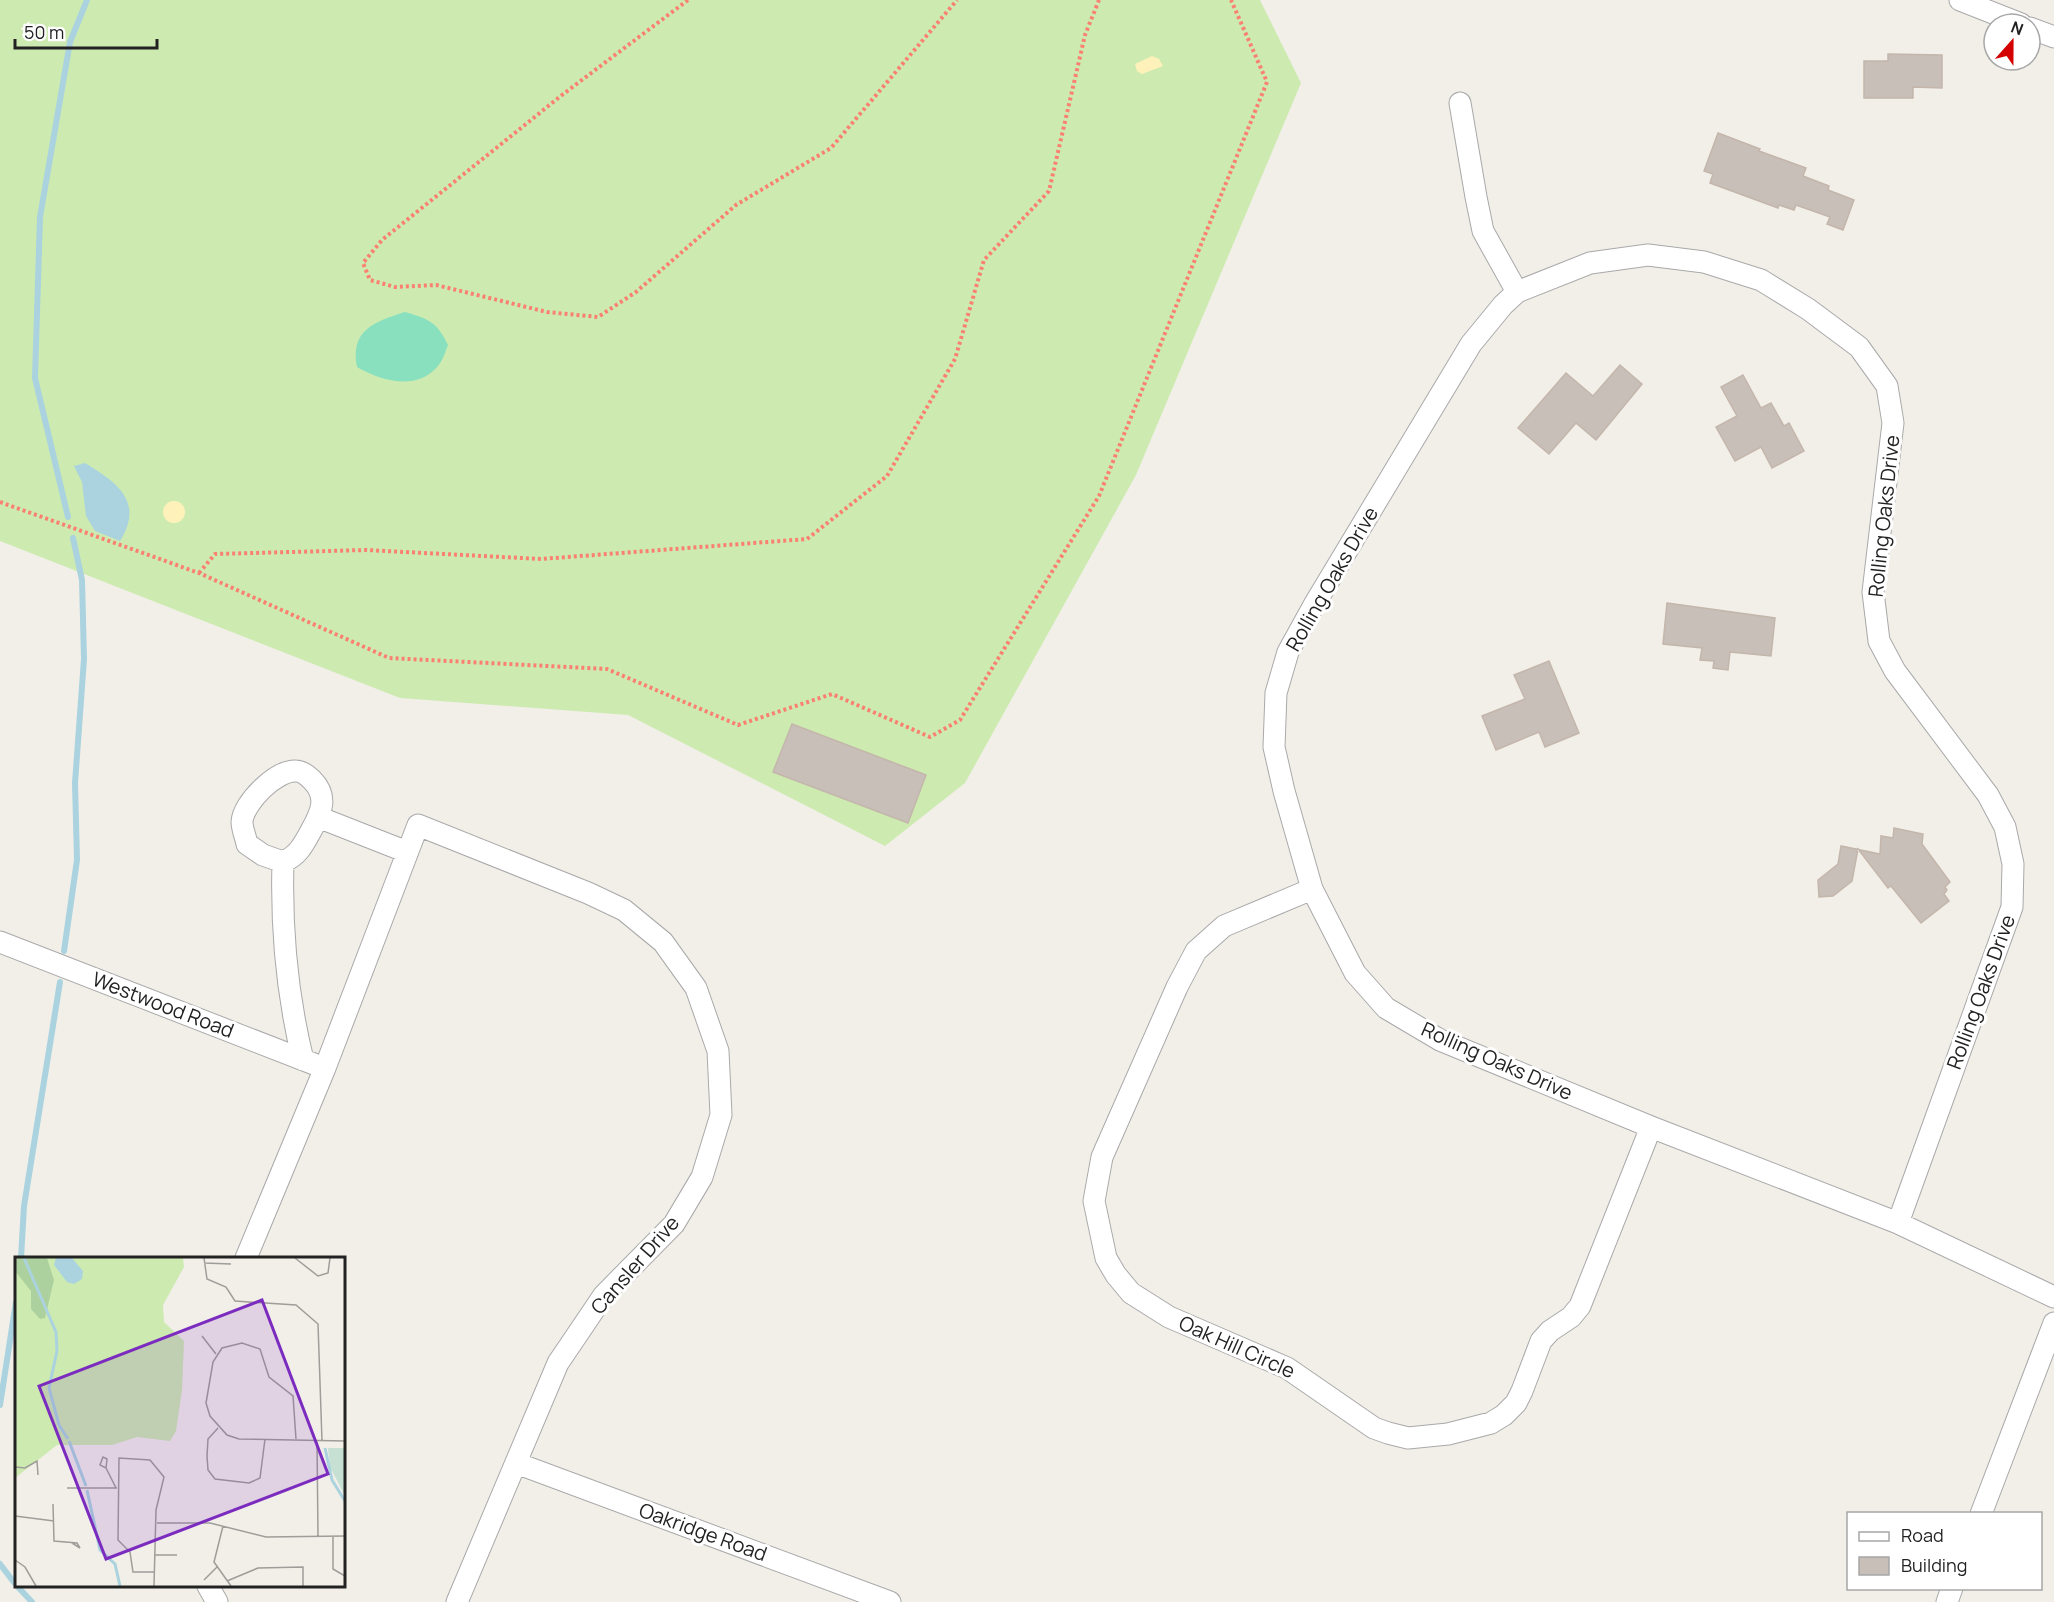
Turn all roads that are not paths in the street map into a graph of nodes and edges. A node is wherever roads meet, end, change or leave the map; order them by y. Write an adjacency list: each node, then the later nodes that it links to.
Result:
1 (1960, 0): 2 (street)
2 (1990, 12)
3 (1460, 104): 4 (street)
4 (1517, 292): 8 (street, Rolling Oaks Drive); 13 (street, Rolling Oaks Drive)
5 (318, 817): 6 (street); 7 (street); 7 (street)
6 (407, 852): 11 (street); 17 (street, Cansler Drive)
7 (283, 862): 10 (street)
8 (1312, 890): 12 (street, Rolling Oaks Drive); 12 (street, Oak Hill Circle)
9 (0, 942): 10 (street, Westwood Road)
10 (303, 1060): 11 (street, Westwood Road)
11 (325, 1068): 14 (street)
12 (1651, 1127): 13 (street, Rolling Oaks Drive)
13 (1898, 1223): 15 (street, Rolling Oaks Drive)
14 (246, 1257)
15 (2054, 1297)
16 (2054, 1323): 18 (street)
17 (516, 1462): 21 (street, Cansler Drive); 22 (street, Oakridge Road)
18 (1982, 1512)
19 (209, 1587): 20 (street)
20 (217, 1602)
21 (457, 1602)
22 (890, 1602)

